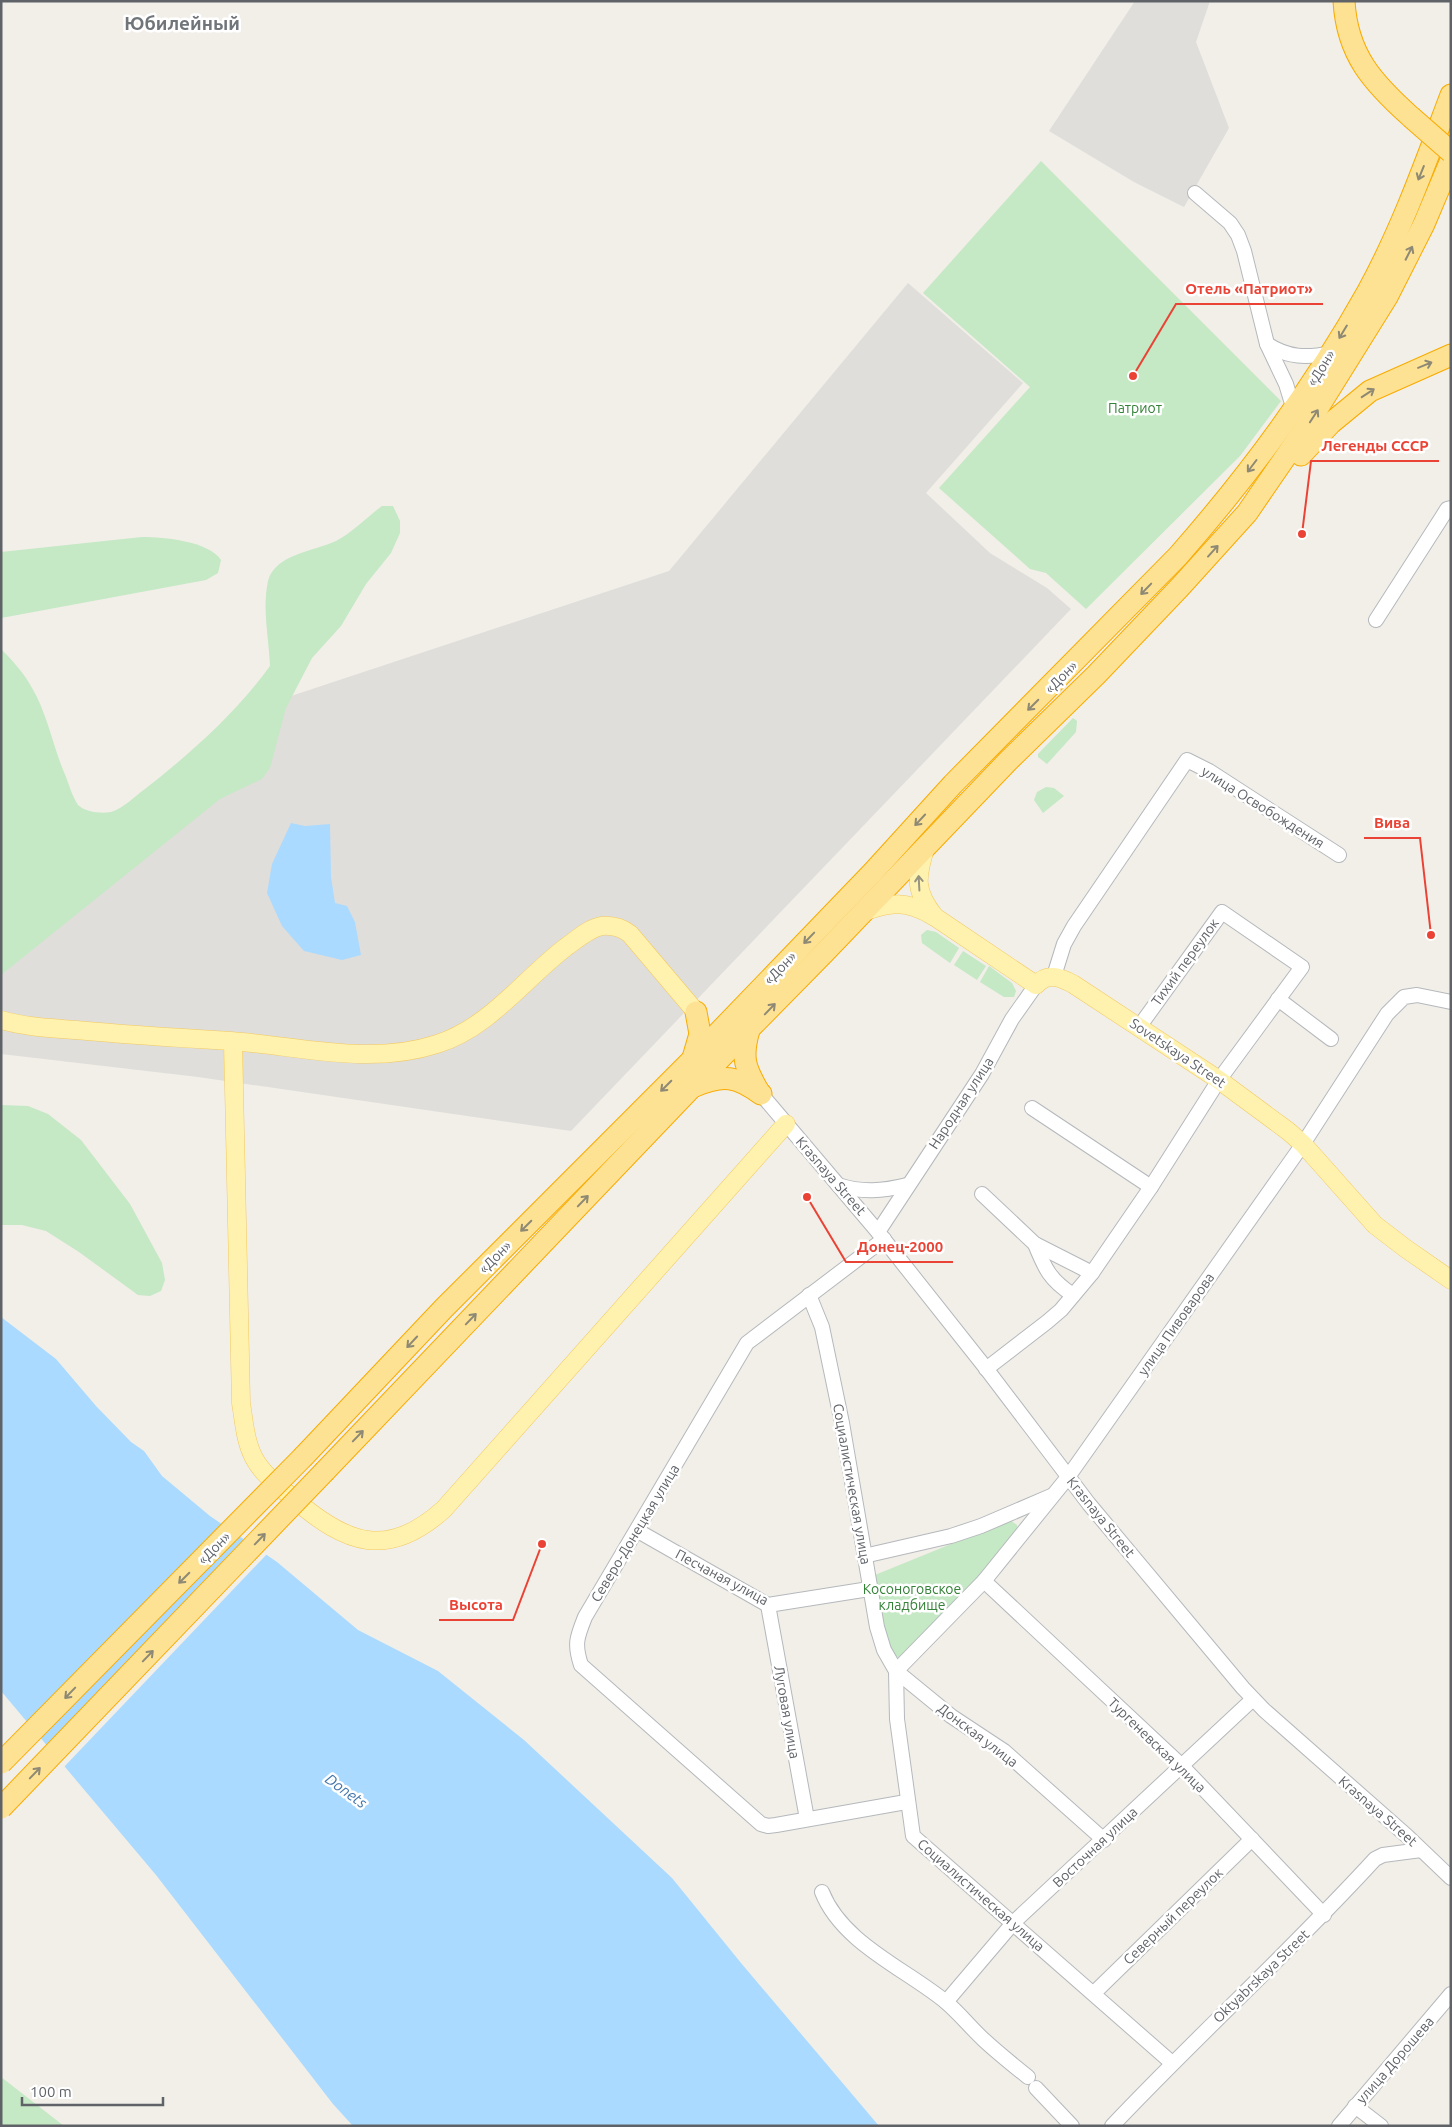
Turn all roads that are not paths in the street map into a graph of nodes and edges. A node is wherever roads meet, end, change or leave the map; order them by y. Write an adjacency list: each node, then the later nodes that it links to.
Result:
1 (1344, 1): 4 (highway)
2 (1351, 1): 4 (highway)
3 (1451, 95): 10 (highway, «Дон», one-way to 10)
4 (1413, 115): 5 (highway); 6 (highway, bridge)
5 (1451, 144)
6 (1451, 152)
7 (1451, 160): 14 (highway, «Дон», one-way to 7)
8 (1195, 193): 9 (street)
9 (1267, 344): 10 (street); 12 (street)
10 (1331, 354): 12 (highway, «Дон»)
11 (1451, 355): 14 (highway, one-way to 11)
12 (1294, 410): 26 (highway, «Дон», one-way to 26)
13 (1451, 508): 15 (street)
14 (1247, 513): 17 (highway, «Дон», one-way to 14)
15 (1376, 620)
16 (1187, 760): 18 (street, улица Освобождения); 21 (street, Народная улица)
17 (926, 845): 19 (highway, «Дон»); 20 (main road, Sovetskaya Street, one-way to 17)
18 (1339, 856)
19 (862, 913): 20 (main road); 26 (highway, «Дон», one-way to 19)
20 (935, 917): 21 (main road, Sovetskaya Street)
21 (1045, 979): 27 (main road, Sovetskaya Street); 38 (street, Народная улица)
22 (1278, 999): 27 (street, Тихий переулок); 28 (street); 31 (street, Тихий переулок)
23 (1451, 1002): 36 (street, улица Пивоварова)
24 (696, 1012): 26 (highway); 29 (main road); 30 (highway)
25 (1, 1020): 29 (main road)
26 (743, 1022): 30 (highway, «Дон»); 32 (highway, «Дон»); 33 (highway)
27 (1139, 1027): 31 (main road, Sovetskaya Street)
28 (1331, 1039)
29 (234, 1042): 35 (main road)
30 (692, 1060): 57 (highway, «Дон», one-way to 57, bridge)
31 (1219, 1080): 36 (main road, Sovetskaya Street); 39 (street, Тихий переулок)
32 (692, 1087): 33 (highway); 60 (highway, «Дон», one-way to 32, bridge)
33 (761, 1094): 35 (street, Krasnaya Street)
34 (1032, 1108): 39 (street)
35 (786, 1124): 37 (street, Krasnaya Street)
36 (1303, 1144): 44 (main road, Sovetskaya Street); 48 (street, улица Пивоварова)
37 (838, 1185): 38 (street); 41 (street, Krasnaya Street)
38 (907, 1185): 41 (street, Народная улица)
39 (1151, 1187): 43 (street, Тихий переулок)
40 (982, 1194): 42 (street)
41 (881, 1235): 45 (street, Северо-Донецкая улица); 47 (street, Krasnaya Street)
42 (1034, 1244): 43 (street); 46 (street)
43 (1092, 1273): 46 (street, Тихий переулок)
44 (1451, 1280)
45 (809, 1295): 50 (street, Северо-Донецкая улица); 51 (street, Социалистическая улица)
46 (1073, 1295): 47 (street, Тихий переулок)
47 (986, 1369): 48 (street, Krasnaya Street)
48 (1068, 1477): 49 (street, улица Пивоварова); 56 (street, Krasnaya Street)
49 (1054, 1495): 51 (street); 52 (street, улица Пивоварова)
50 (638, 1531): 54 (street, Песчаная улица); 61 (street, Северо-Донецкая улица)
51 (864, 1556): 53 (street, Социалистическая улица)
52 (984, 1581): 55 (street, улица Пивоварова); 58 (street, Тургеневская улица)
53 (869, 1589): 54 (street, Песчаная улица); 55 (street, Социалистическая улица)
54 (768, 1605): 61 (street, Луговая улица)
55 (896, 1671): 59 (street, Социалистическая улица); 63 (street, Донская улица)
56 (1253, 1699): 58 (street, Восточная улица); 64 (street, Krasnaya Street)
57 (1, 1764)
58 (1181, 1765): 62 (street, Тургеневская улица); 63 (street, Восточная улица)
59 (906, 1802): 61 (street); 68 (street, Социалистическая улица)
60 (1, 1808)
61 (807, 1819)
62 (1252, 1839): 67 (street, Тургеневская улица); 69 (street, Северный переулок)
63 (1104, 1840): 68 (street, Восточная улица)
64 (1421, 1850): 65 (street, Krasnaya Street); 67 (street, Oktyabrskaya Street)
65 (1451, 1878)
66 (822, 1892): 71 (street)
67 (1324, 1915): 72 (street, Oktyabrskaya Street)
68 (1014, 1922): 69 (street, Социалистическая улица); 71 (street, Восточная улица)
69 (1094, 1993): 72 (street, Социалистическая улица)
70 (1451, 1994): 73 (street, улица Дорошева)
71 (946, 2002): 74 (street)
72 (1172, 2063): 75 (street, Oktyabrskaya Street)
73 (1355, 2106): 76 (street, улица Дорошева); 77 (street)
74 (1072, 2126)
75 (1112, 2126)
76 (1339, 2126)
77 (1381, 2126)

